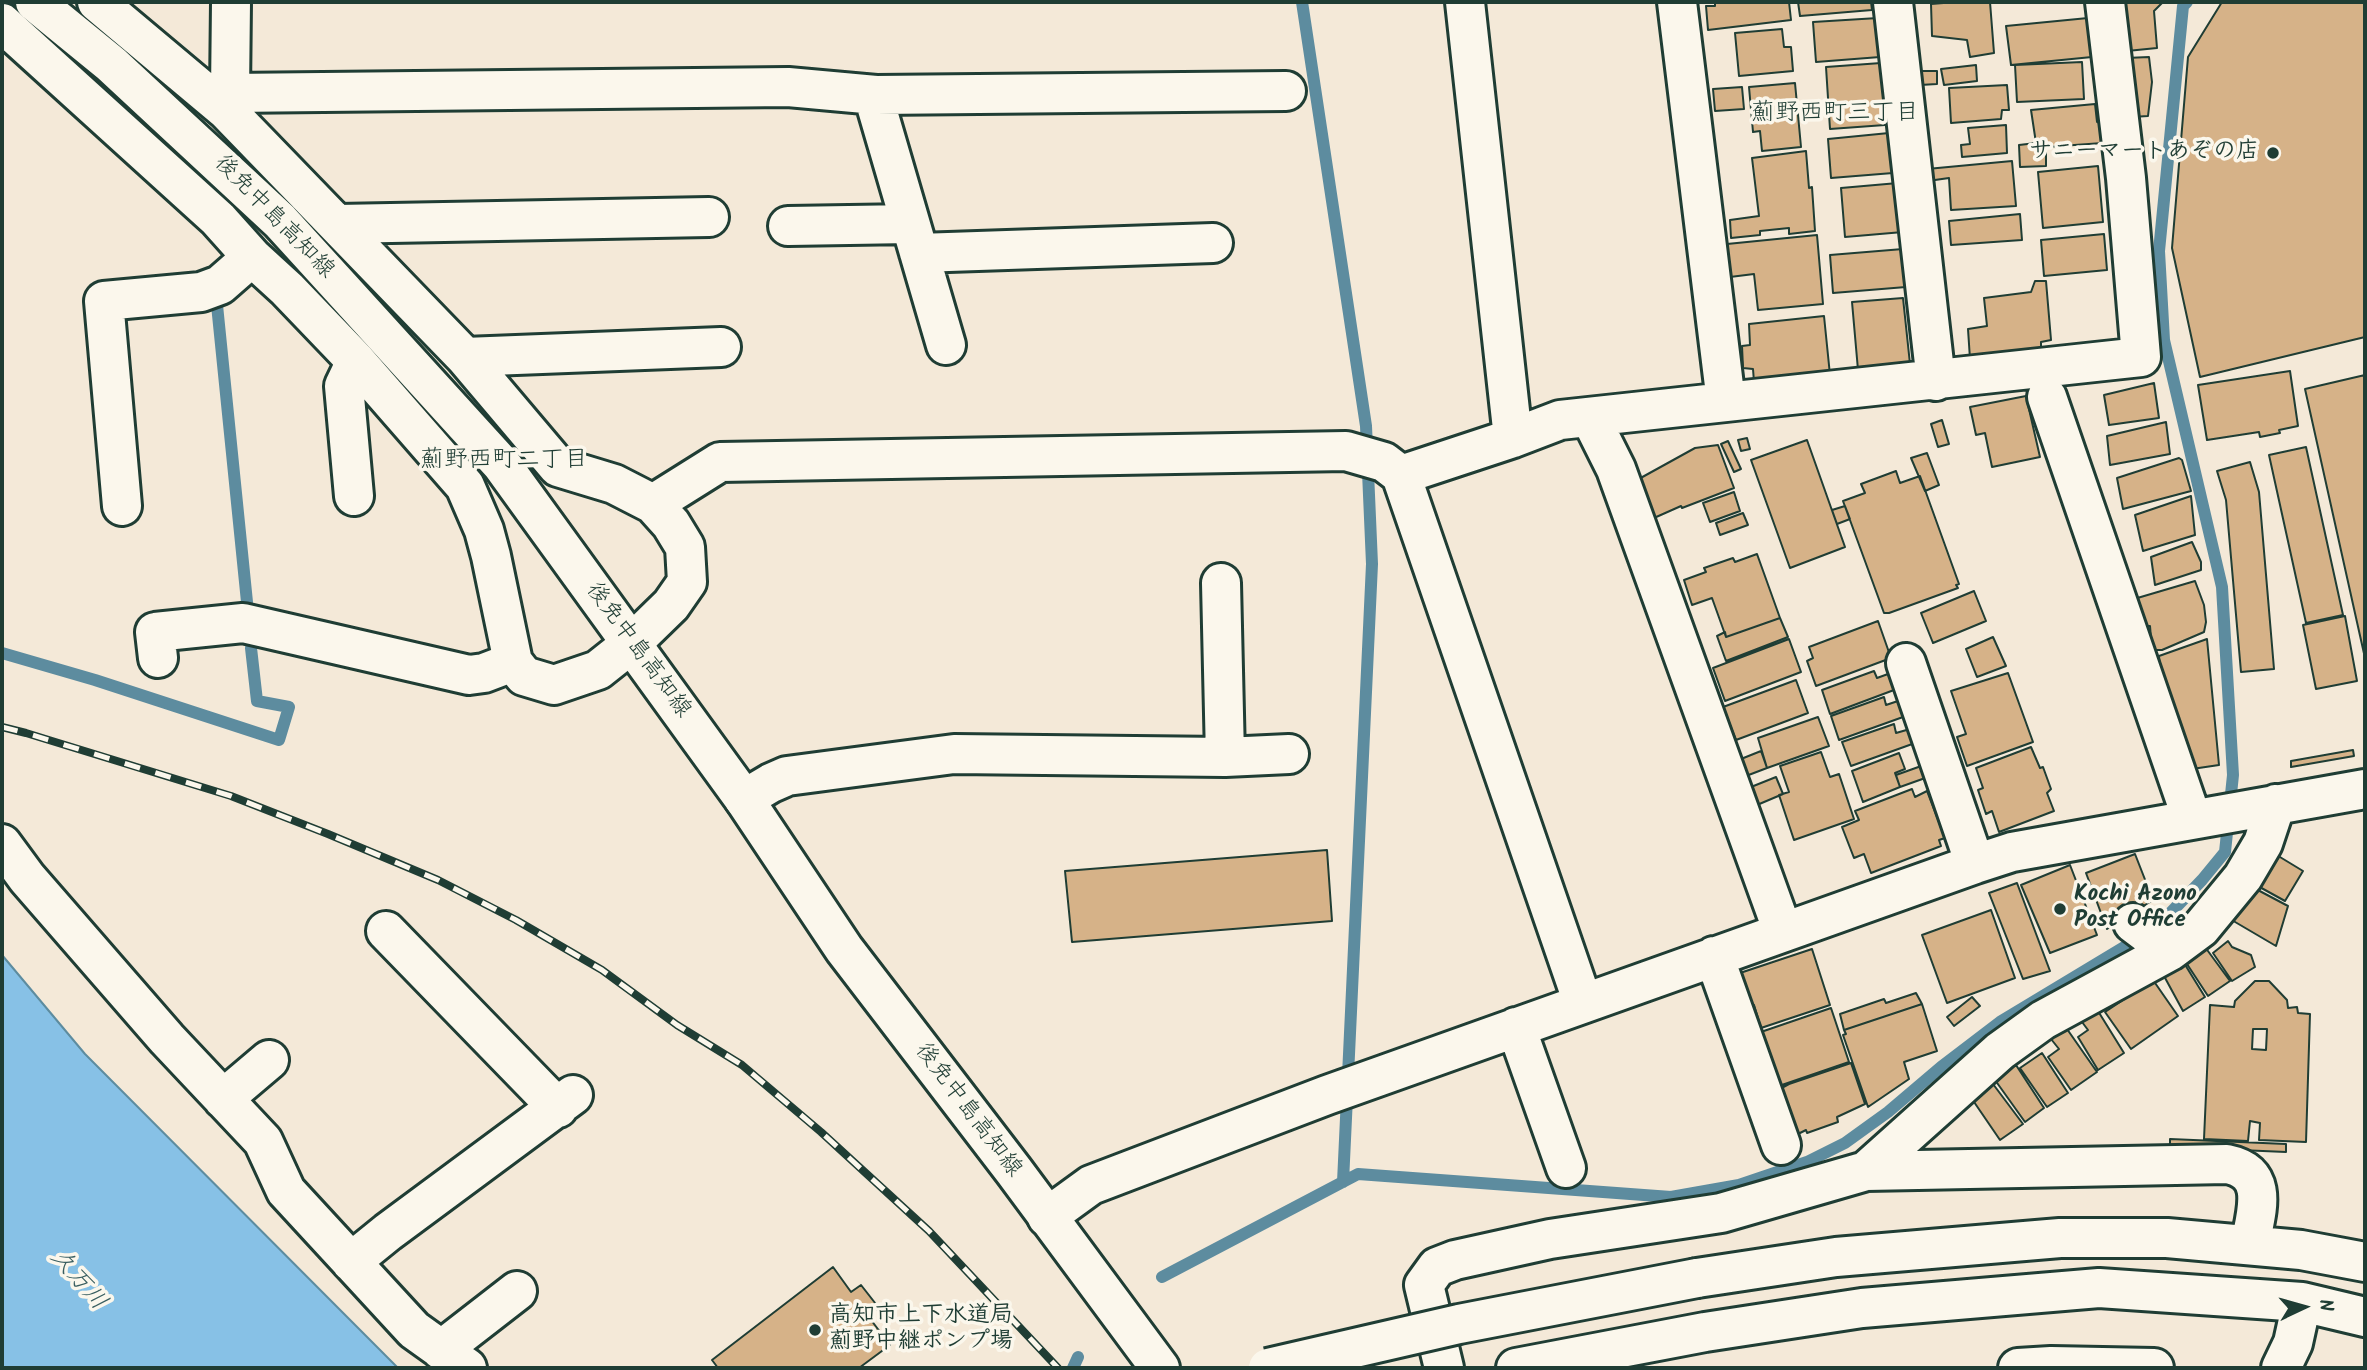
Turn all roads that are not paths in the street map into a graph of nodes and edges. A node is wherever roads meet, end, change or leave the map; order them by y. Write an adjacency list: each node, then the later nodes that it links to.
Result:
1 (35, 2): 32 (street, 後免中島高知線)
2 (97, 2): 11 (street)
3 (230, 2): 11 (street)
4 (1465, 2): 26 (street)
5 (1677, 2): 24 (street)
6 (1893, 2): 22 (street)
7 (2105, 2): 22 (street)
8 (2, 23): 17 (street)
9 (1286, 91): 10 (street)
10 (873, 95): 11 (street); 15 (street)
11 (229, 102): 13 (street)
12 (709, 217): 13 (street)
13 (338, 223): 20 (street)
14 (788, 226): 15 (street)
15 (914, 238): 16 (street); 18 (street)
16 (1213, 243)
17 (252, 257): 21 (street); 30 (street)
18 (946, 345)
19 (721, 347): 20 (street)
20 (465, 357): 29 (street)
21 (356, 361): 28 (street); 34 (street)
22 (1936, 381): 24 (street)
23 (2047, 397): 40 (street)
24 (1726, 402): 25 (street)
25 (1590, 417): 26 (street); 45 (street)
26 (1513, 438): 27 (street)
27 (1392, 468): 29 (street); 48 (street)
28 (354, 496)
29 (653, 505): 32 (street)
30 (122, 506)
31 (1221, 583): 37 (street)
32 (632, 643): 34 (street); 39 (street, 後免中島高知線)
33 (158, 658): 34 (street)
34 (513, 662)
35 (1906, 663): 42 (street)
36 (1289, 754): 37 (street)
37 (1225, 757): 39 (street)
38 (2365, 789): 40 (street)
39 (744, 799): 55 (street, 後免中島高知線)
40 (2233, 812): 42 (street); 46 (street)
41 (2, 845): 51 (street)
42 (1975, 864): 45 (street)
43 (2133, 923): 46 (street)
44 (386, 931): 57 (street)
45 (1783, 932): 47 (street)
46 (2170, 951): 54 (street)
47 (1714, 956): 48 (street); 52 (street)
48 (1583, 1003): 49 (street)
49 (1516, 1027): 53 (street); 55 (street)
50 (269, 1060): 51 (street)
51 (223, 1099): 57 (street)
52 (1781, 1145)
53 (1566, 1168)
54 (1866, 1171): 56 (street); 65 (street)
55 (1047, 1217): 63 (street, 後免中島高知線)
56 (2250, 1245): 58 (street); 64 (street, bridge)
57 (351, 1262): 62 (street)
58 (2365, 1262)
59 (517, 1291): 62 (street)
60 (2302, 1302): 61 (street); 66 (street); 70 (street)
61 (2365, 1317)
62 (454, 1359)
63 (1160, 1368)
64 (1268, 1368)
65 (1444, 1368)
66 (1516, 1368)
67 (2018, 1368): 68 (street)
68 (2084, 1368): 69 (street)
69 (2154, 1368)
70 (2281, 1368)

